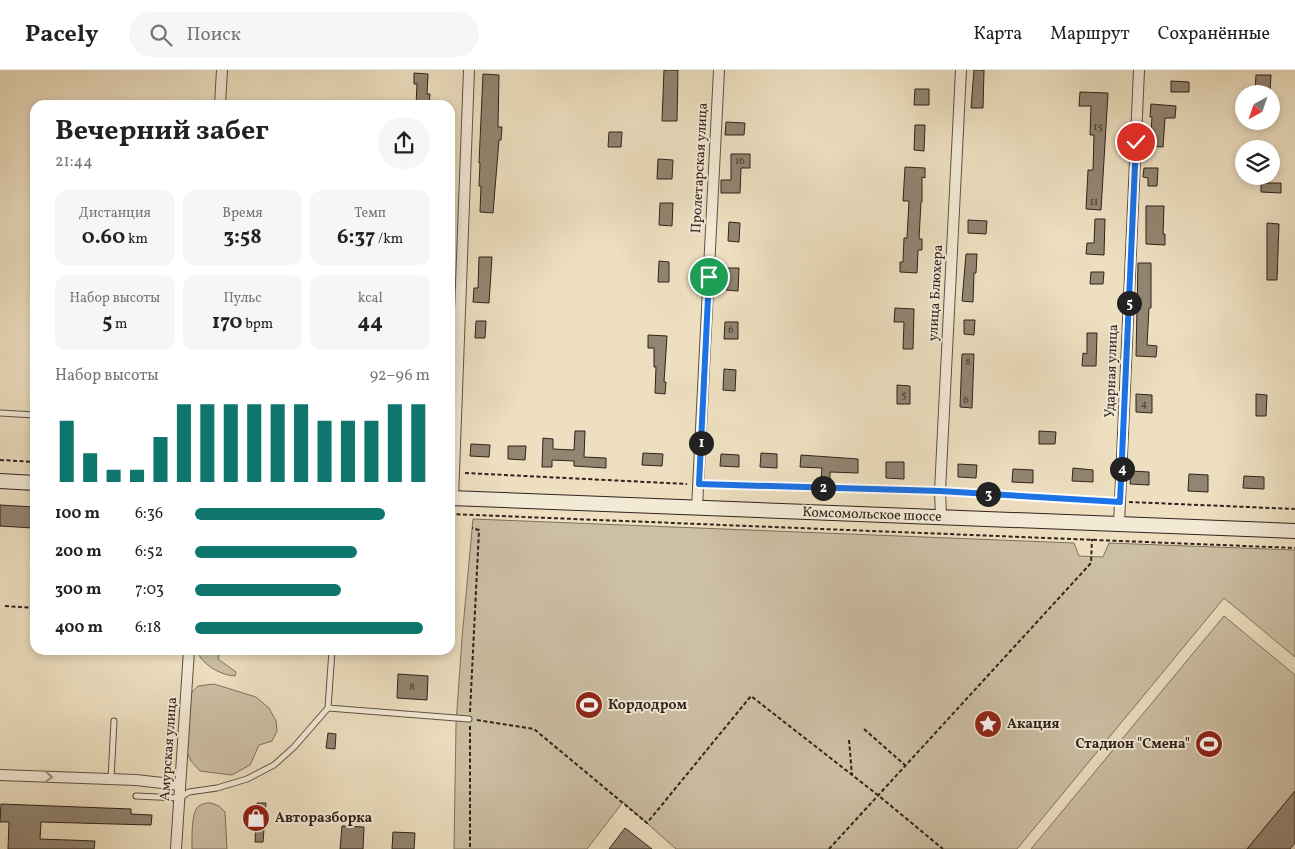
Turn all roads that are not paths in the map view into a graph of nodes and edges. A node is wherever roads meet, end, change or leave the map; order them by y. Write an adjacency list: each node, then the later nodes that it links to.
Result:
1 (222, 70): 6 (street)
2 (469, 70): 9 (street)
3 (718, 70): 13 (street, Пролетарская улица)
4 (961, 70): 14 (street, улица Блюхера)
5 (1138, 70): 15 (street, Ударная улица)
6 (220, 100)
7 (0, 413): 8 (lane)
8 (30, 415)
9 (455, 472)
10 (0, 481): 11 (main road)
11 (30, 482)
12 (455, 498): 13 (main road, Комсомольское шоссе)
13 (697, 508): 14 (main road, Комсомольское шоссе)
14 (941, 517): 15 (main road, Комсомольское шоссе)
15 (1119, 524): 16 (main road, Комсомольское шоссе)
16 (1295, 530)
17 (189, 655): 24 (street, Амурская улица)
18 (332, 655): 19 (lane)
19 (328, 708): 20 (lane); 26 (lane)
20 (470, 719)
21 (114, 721): 23 (lane)
22 (0, 775): 23 (street, one-way to 23)
23 (111, 779): 24 (street)
24 (180, 785): 26 (street, Амурская улица)
25 (136, 796): 26 (lane)
26 (179, 798): 27 (street, Амурская улица)
27 (176, 849)

